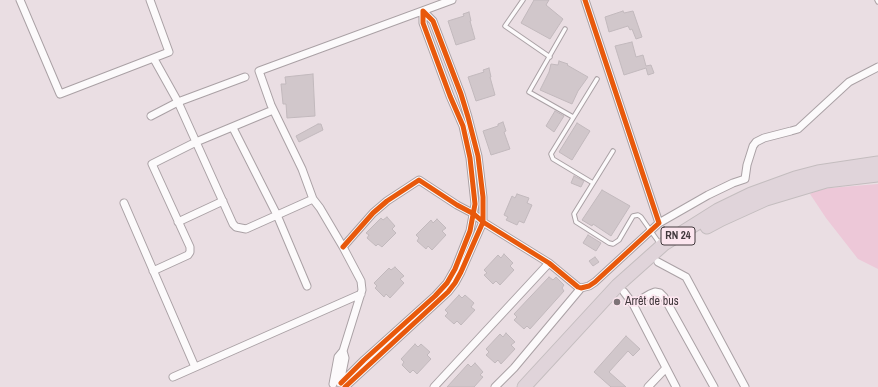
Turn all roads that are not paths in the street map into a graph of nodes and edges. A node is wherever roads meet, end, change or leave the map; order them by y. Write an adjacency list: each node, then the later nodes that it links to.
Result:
1 (20, 0): 9 (street)
2 (150, 0): 9 (street)
3 (452, 0): 6 (street)
4 (523, 0): 8 (lane)
5 (585, 0): 31 (street)
6 (423, 11): 14 (street); 27 (street); 30 (street)
7 (565, 29): 8 (lane)
8 (550, 57): 16 (lane)
9 (154, 59): 13 (street)
10 (878, 67): 23 (street)
11 (245, 77): 13 (street)
12 (597, 79): 16 (lane)
13 (178, 102): 15 (street); 18 (street)
14 (273, 110): 17 (street); 24 (street)
15 (151, 116)
16 (573, 117): 22 (lane)
17 (233, 128): 18 (street); 28 (street)
18 (196, 142): 25 (street); 29 (street)
19 (612, 151): 22 (lane)
20 (878, 163): 23 (highway, RN 24)
21 (878, 175): 35 (highway, RN 24)
22 (593, 183): 32 (lane)
23 (748, 186): 31 (street); 34 (highway, RN 24)
24 (313, 199): 28 (street); 33 (street)
25 (223, 201): 28 (street); 29 (street)
26 (124, 203): 37 (street)
27 (474, 214): 30 (street); 33 (street); 46 (street)
28 (277, 215): 38 (street)
29 (178, 222): 37 (street)
30 (483, 222): 36 (street); 46 (street)
31 (659, 223): 32 (street)
32 (650, 230): 34 (lane); 39 (street)
33 (343, 247): 41 (street)
34 (662, 247): 50 (highway, RN 24)
35 (658, 262): 40 (highway, RN 24); 55 (street)
36 (549, 263): 39 (street); 48 (street)
37 (153, 270): 43 (street)
38 (307, 286)
39 (581, 288): 49 (street)
40 (624, 292): 42 (street); 51 (highway, RN 24)
41 (361, 294): 43 (street); 46 (street)
42 (632, 304): 44 (street); 47 (street)
43 (196, 367): 45 (street)
44 (666, 368): 52 (street); 53 (street)
45 (173, 378)
46 (339, 385)
47 (713, 385): 54 (street)
48 (434, 387)
49 (495, 387)
50 (524, 387)
51 (536, 387)
52 (648, 387)
53 (676, 387)
54 (705, 387)
55 (745, 387)

